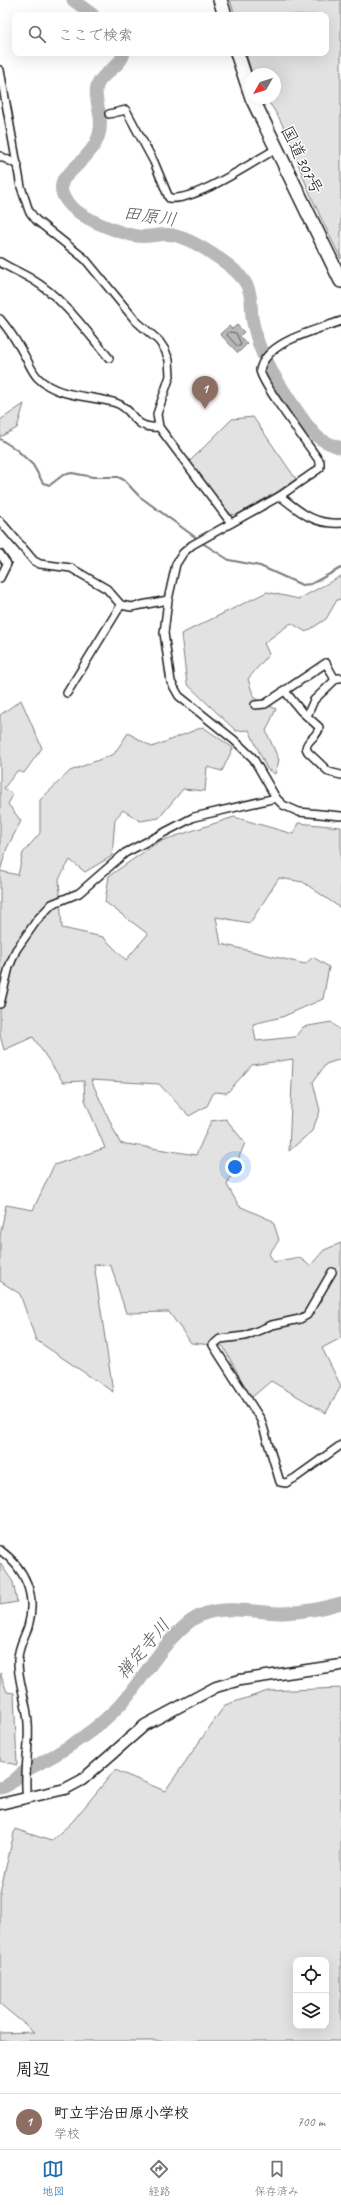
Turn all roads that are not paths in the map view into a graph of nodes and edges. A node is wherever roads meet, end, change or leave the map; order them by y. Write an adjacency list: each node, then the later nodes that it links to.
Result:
1 (220, 0): 2 (highway)
2 (224, 12)
3 (238, 56): 5 (highway)
4 (0, 70): 10 (street)
5 (245, 77)
6 (255, 104): 8 (highway, 国道307号)
7 (109, 114): 8 (street)
8 (276, 149): 12 (highway, 国道307号)
9 (0, 156): 10 (street)
10 (18, 165): 16 (street)
11 (0, 262): 15 (street)
12 (341, 281)
13 (0, 319): 16 (street)
14 (341, 321): 17 (street)
15 (109, 358)
16 (159, 427): 19 (street)
17 (280, 496): 19 (street); 20 (street)
18 (0, 521): 24 (street)
19 (231, 522): 23 (street)
20 (341, 523)
21 (0, 554): 22 (street)
22 (0, 578)
23 (168, 600): 24 (street); 31 (street)
24 (121, 605): 27 (street)
25 (338, 678): 26 (street); 29 (street)
26 (284, 690): 28 (street); 29 (street)
27 (67, 693)
28 (255, 705)
29 (307, 716): 30 (street)
30 (341, 775)
31 (276, 798): 32 (street); 33 (street)
32 (341, 816)
33 (0, 1004)
34 (332, 1272): 35 (street)
35 (341, 1445)
36 (0, 1550): 38 (street)
37 (341, 1665): 38 (main road)
38 (27, 1799): 39 (main road)
39 (0, 1804)

